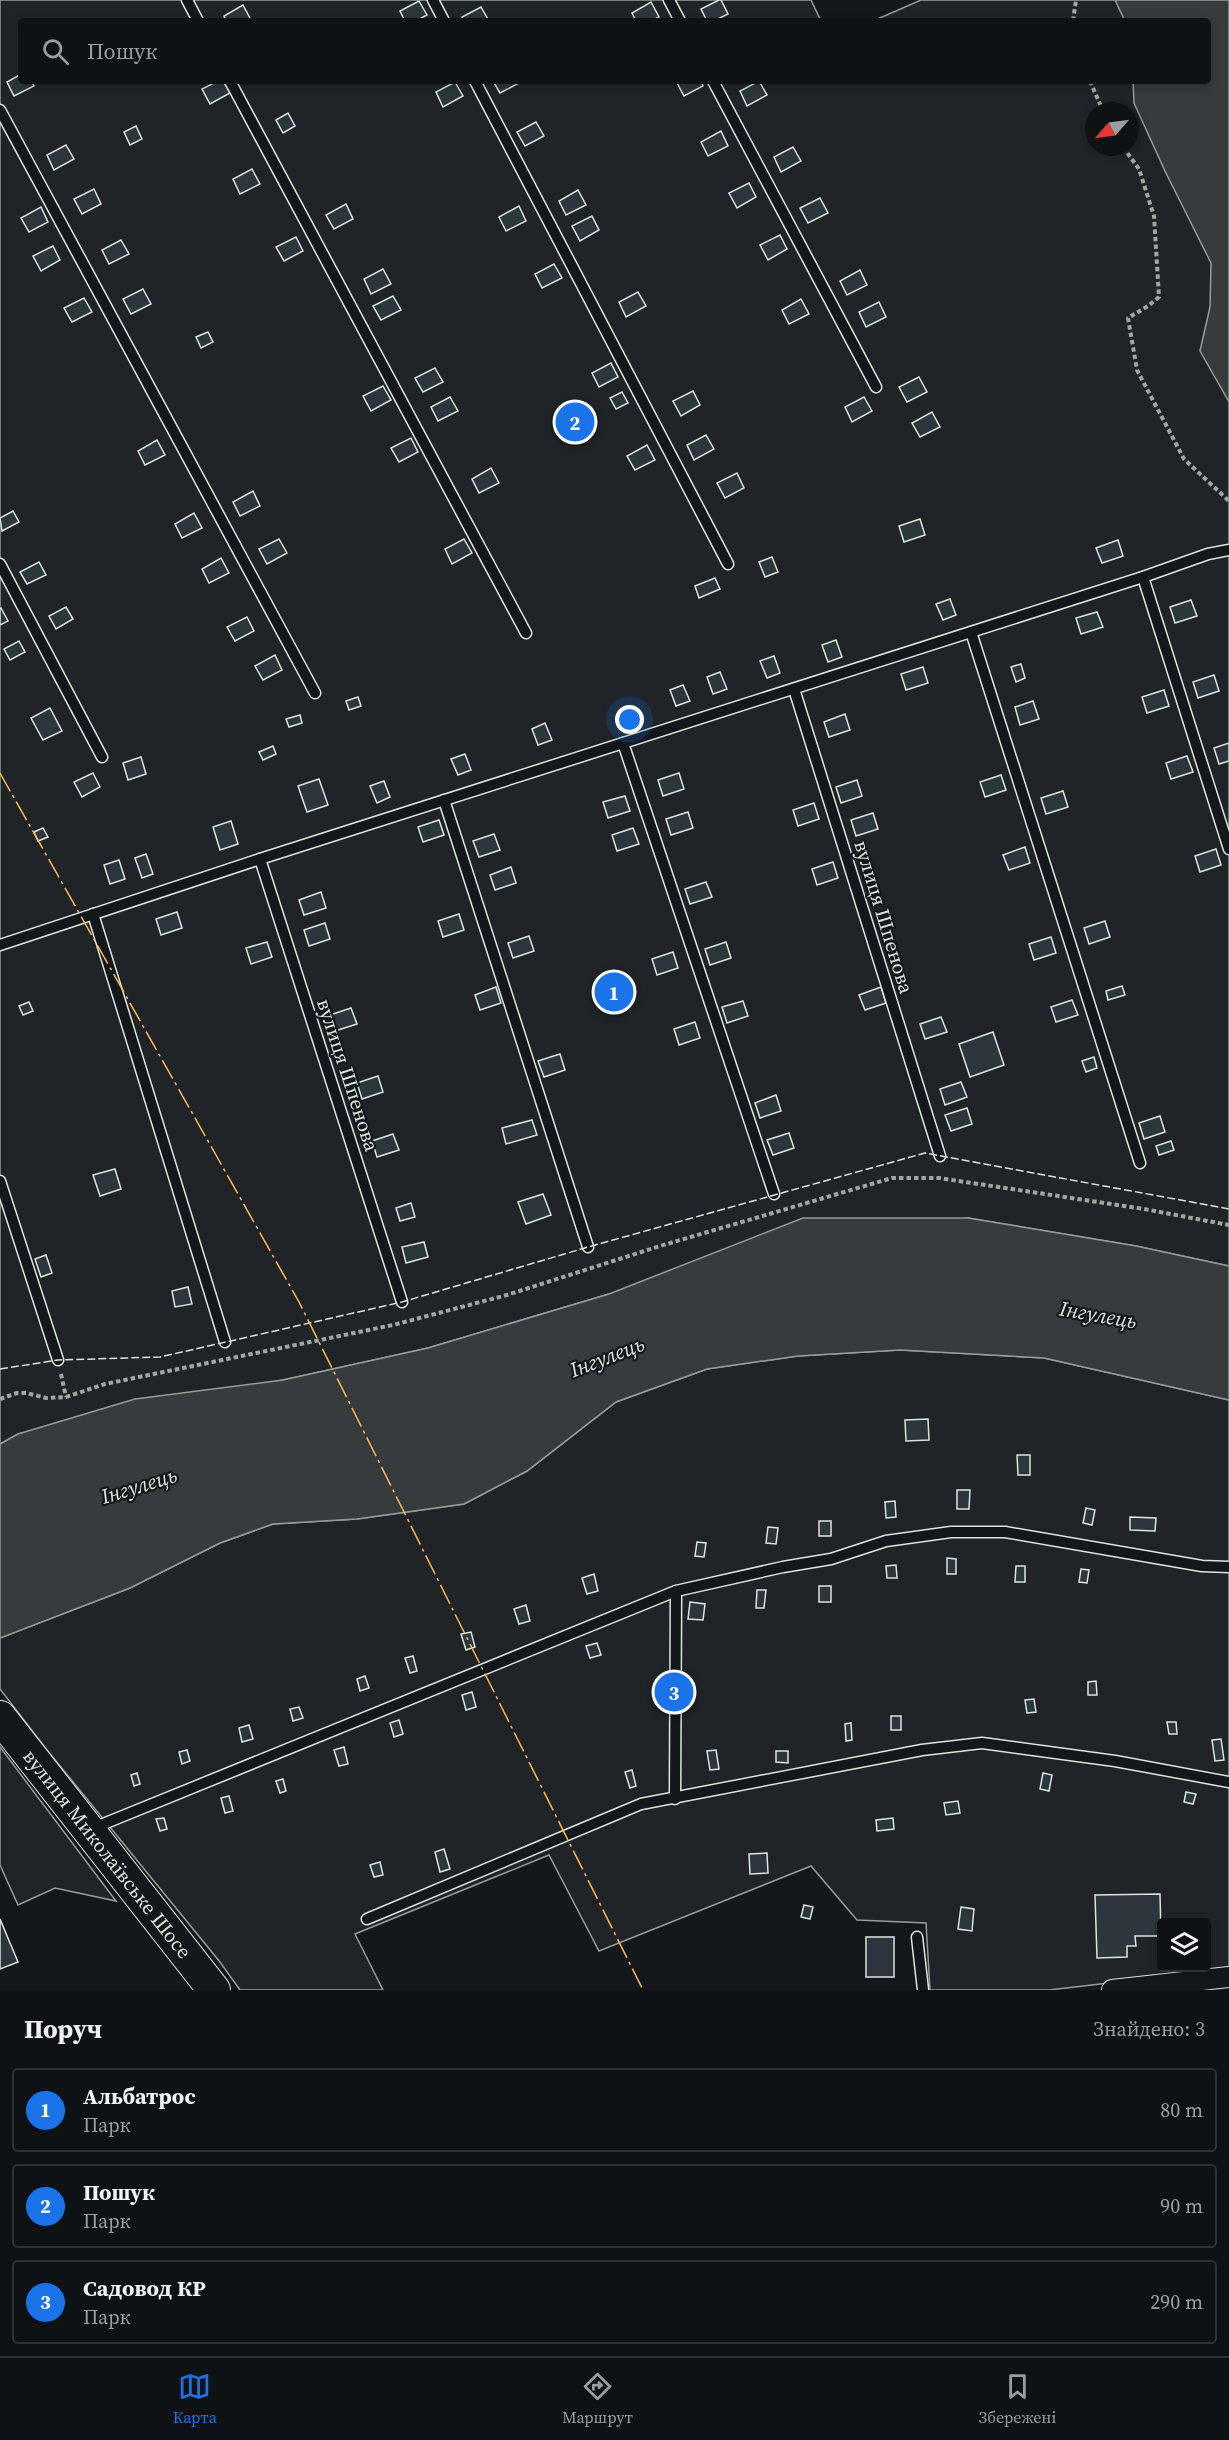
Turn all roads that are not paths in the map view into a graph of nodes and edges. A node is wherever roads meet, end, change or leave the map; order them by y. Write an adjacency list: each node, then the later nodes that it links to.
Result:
1 (187, 0): 4 (lane)
2 (433, 0): 5 (lane)
3 (669, 0): 6 (lane)
4 (196, 18)
5 (442, 18)
6 (679, 18)
7 (232, 84): 17 (lane)
8 (477, 84): 14 (lane)
9 (714, 84): 11 (lane)
10 (0, 110): 19 (lane)
11 (876, 387)
12 (1229, 550): 15 (lane)
13 (0, 564): 21 (lane)
14 (728, 564)
15 (1143, 577): 16 (lane); 23 (lane)
16 (971, 632): 18 (lane); 28 (lane)
17 (526, 633)
18 (794, 689): 20 (lane); 27 (lane, вулиця Шпенова)
19 (315, 693)
20 (623, 743): 22 (lane); 30 (lane)
21 (102, 757)
22 (444, 800): 24 (lane); 31 (lane)
23 (1229, 849)
24 (260, 859): 25 (lane); 32 (lane, вулиця Шпенова)
25 (93, 914): 26 (lane); 33 (lane)
26 (0, 945)
27 (940, 1156)
28 (1140, 1163)
29 (0, 1181): 34 (lane)
30 (774, 1194)
31 (588, 1247)
32 (402, 1302)
33 (225, 1342)
34 (58, 1360)
35 (1229, 1568): 36 (lane)
36 (676, 1592): 39 (lane); 40 (lane)
37 (4, 1723): 40 (main road, вулиця Миколаївське Шосе)
38 (1229, 1782): 39 (lane)
39 (675, 1799): 41 (lane)
40 (88, 1830): 44 (main road, вулиця Миколаївське Шосе)
41 (367, 1919)
42 (917, 1937): 45 (lane)
43 (1229, 1977): 46 (street)
44 (214, 1990)
45 (923, 1990)
46 (1112, 1990)

